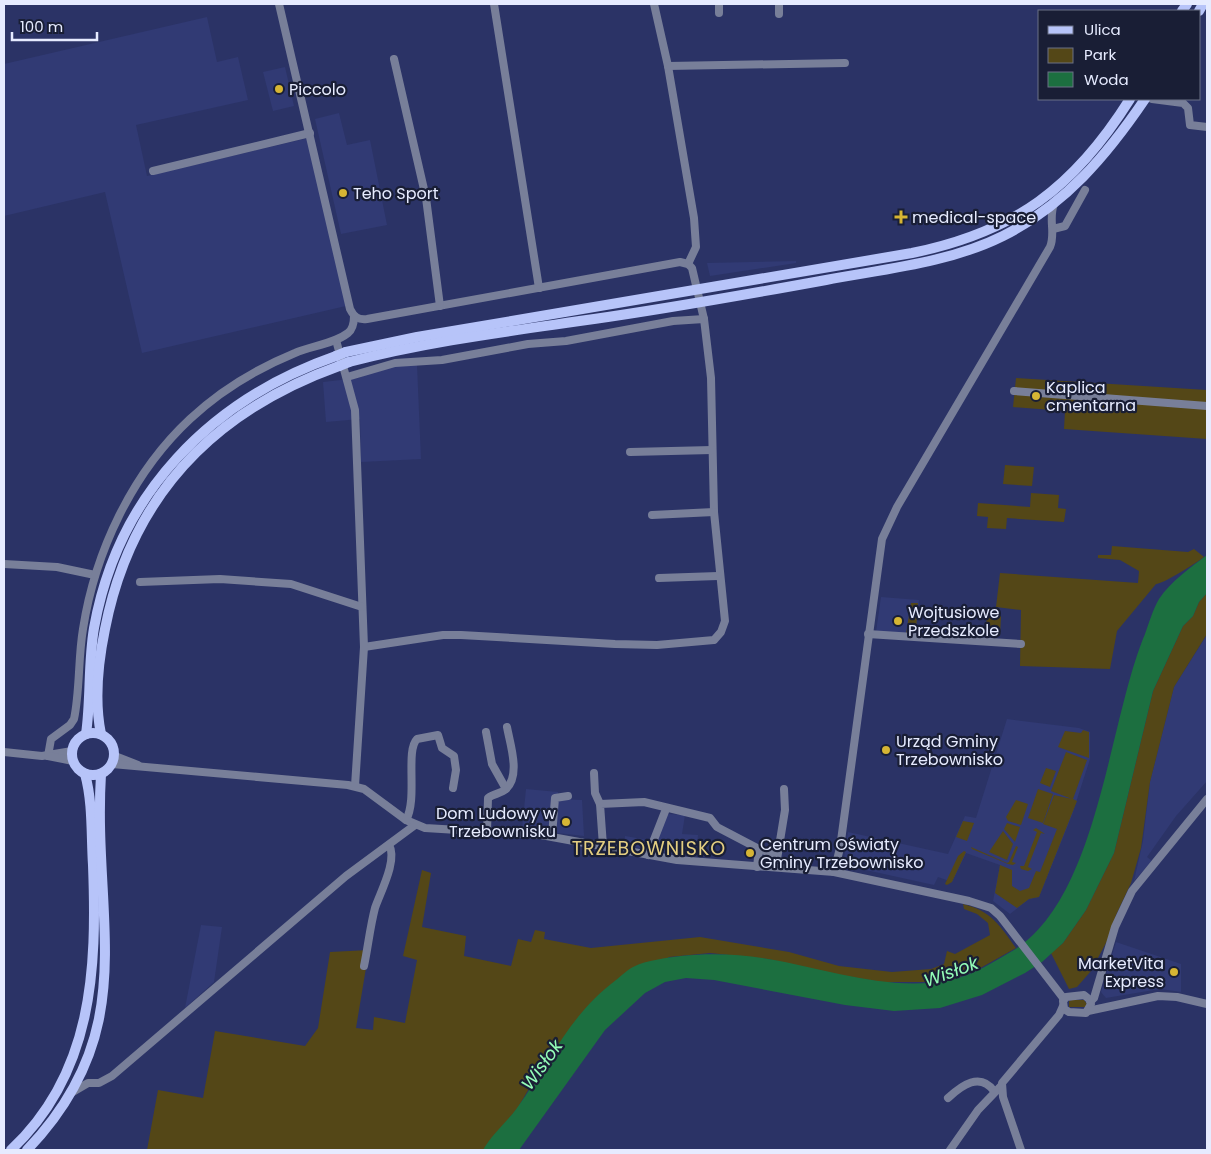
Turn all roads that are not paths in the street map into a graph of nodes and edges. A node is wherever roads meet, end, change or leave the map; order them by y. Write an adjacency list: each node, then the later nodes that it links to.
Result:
1 (279, 4): 15 (street)
2 (494, 4): 23 (street)
3 (654, 4): 10 (street)
4 (719, 4): 6 (street)
5 (779, 4): 7 (street)
6 (719, 13)
7 (779, 14)
8 (394, 59): 26 (street)
9 (844, 63): 10 (street)
10 (668, 66): 22 (street)
11 (1129, 100): 18 (main road)
12 (1144, 100): 19 (main road)
13 (1160, 100): 14 (street)
14 (1207, 127)
15 (310, 133): 16 (street); 27 (street)
16 (153, 171)
17 (1085, 190): 21 (street)
18 (1043, 199): 20 (street); 24 (main road)
19 (1054, 204): 20 (main road); 21 (street)
20 (1043, 212): 21 (street); 25 (main road)
21 (1052, 225): 44 (street)
22 (688, 264): 23 (street); 24 (street)
23 (540, 288): 26 (street)
24 (699, 290): 25 (street); 30 (main road)
25 (701, 302): 28 (street); 30 (main road)
26 (440, 306): 27 (street)
27 (354, 316): 29 (street)
28 (704, 320): 31 (street); 34 (street)
29 (336, 340): 31 (street); 39 (street)
30 (342, 359): 49 (main road); 50 (main road)
31 (347, 377): 43 (street)
32 (1014, 391): 33 (street)
33 (1207, 406)
34 (712, 450): 35 (street); 36 (street)
35 (630, 452)
36 (714, 512): 37 (street); 40 (street)
37 (652, 515)
38 (4, 564): 39 (street)
39 (95, 575): 52 (street)
40 (718, 576): 41 (street); 46 (street)
41 (659, 578)
42 (140, 582): 43 (street)
43 (362, 607): 46 (street)
44 (868, 634): 45 (street); 77 (street)
45 (1021, 644)
46 (364, 646): 58 (street)
47 (507, 727): 60 (street)
48 (486, 732): 60 (street)
49 (86, 734): 50 (main road); 53 (main road)
50 (101, 734): 54 (main road)
51 (4, 752): 52 (street)
52 (48, 756): 53 (street)
53 (72, 756): 56 (main road)
54 (114, 760): 57 (main road); 58 (street)
55 (594, 773): 64 (street)
56 (85, 774): 57 (main road); 79 (main road)
57 (101, 774): 80 (main road)
58 (356, 786): 66 (street)
59 (453, 788): 66 (street)
60 (506, 789): 68 (street)
61 (784, 789): 74 (street)
62 (568, 796): 69 (street)
63 (1207, 800): 81 (street)
64 (600, 804): 65 (street); 71 (street)
65 (666, 809): 72 (street); 73 (street)
66 (406, 820): 67 (street)
67 (416, 826): 68 (street); 70 (street)
68 (487, 832): 69 (street)
69 (552, 836): 71 (street)
70 (389, 845): 78 (street); 89 (street)
71 (603, 846): 73 (street)
72 (759, 849): 74 (street); 75 (street)
73 (648, 855): 75 (street)
74 (777, 855): 76 (street)
75 (758, 867): 76 (street)
76 (776, 868): 77 (street)
77 (834, 872): 82 (street)
78 (364, 966)
79 (89, 994): 80 (main road); 93 (main road)
80 (104, 996): 88 (main road)
81 (1089, 1000): 82 (street); 84 (street); 85 (street)
82 (1064, 1002): 86 (street); 87 (street)
83 (1207, 1004): 84 (street)
84 (1103, 1007): 85 (street)
85 (1088, 1011): 86 (street)
86 (1069, 1012): 87 (street)
87 (1059, 1015): 90 (street)
88 (82, 1071): 89 (street); 91 (main road)
89 (88, 1083): 91 (street)
90 (997, 1089): 92 (street); 95 (street); 96 (street)
91 (71, 1093): 94 (main road)
92 (948, 1098)
93 (12, 1150)
94 (27, 1150)
95 (950, 1150)
96 (1021, 1150)

